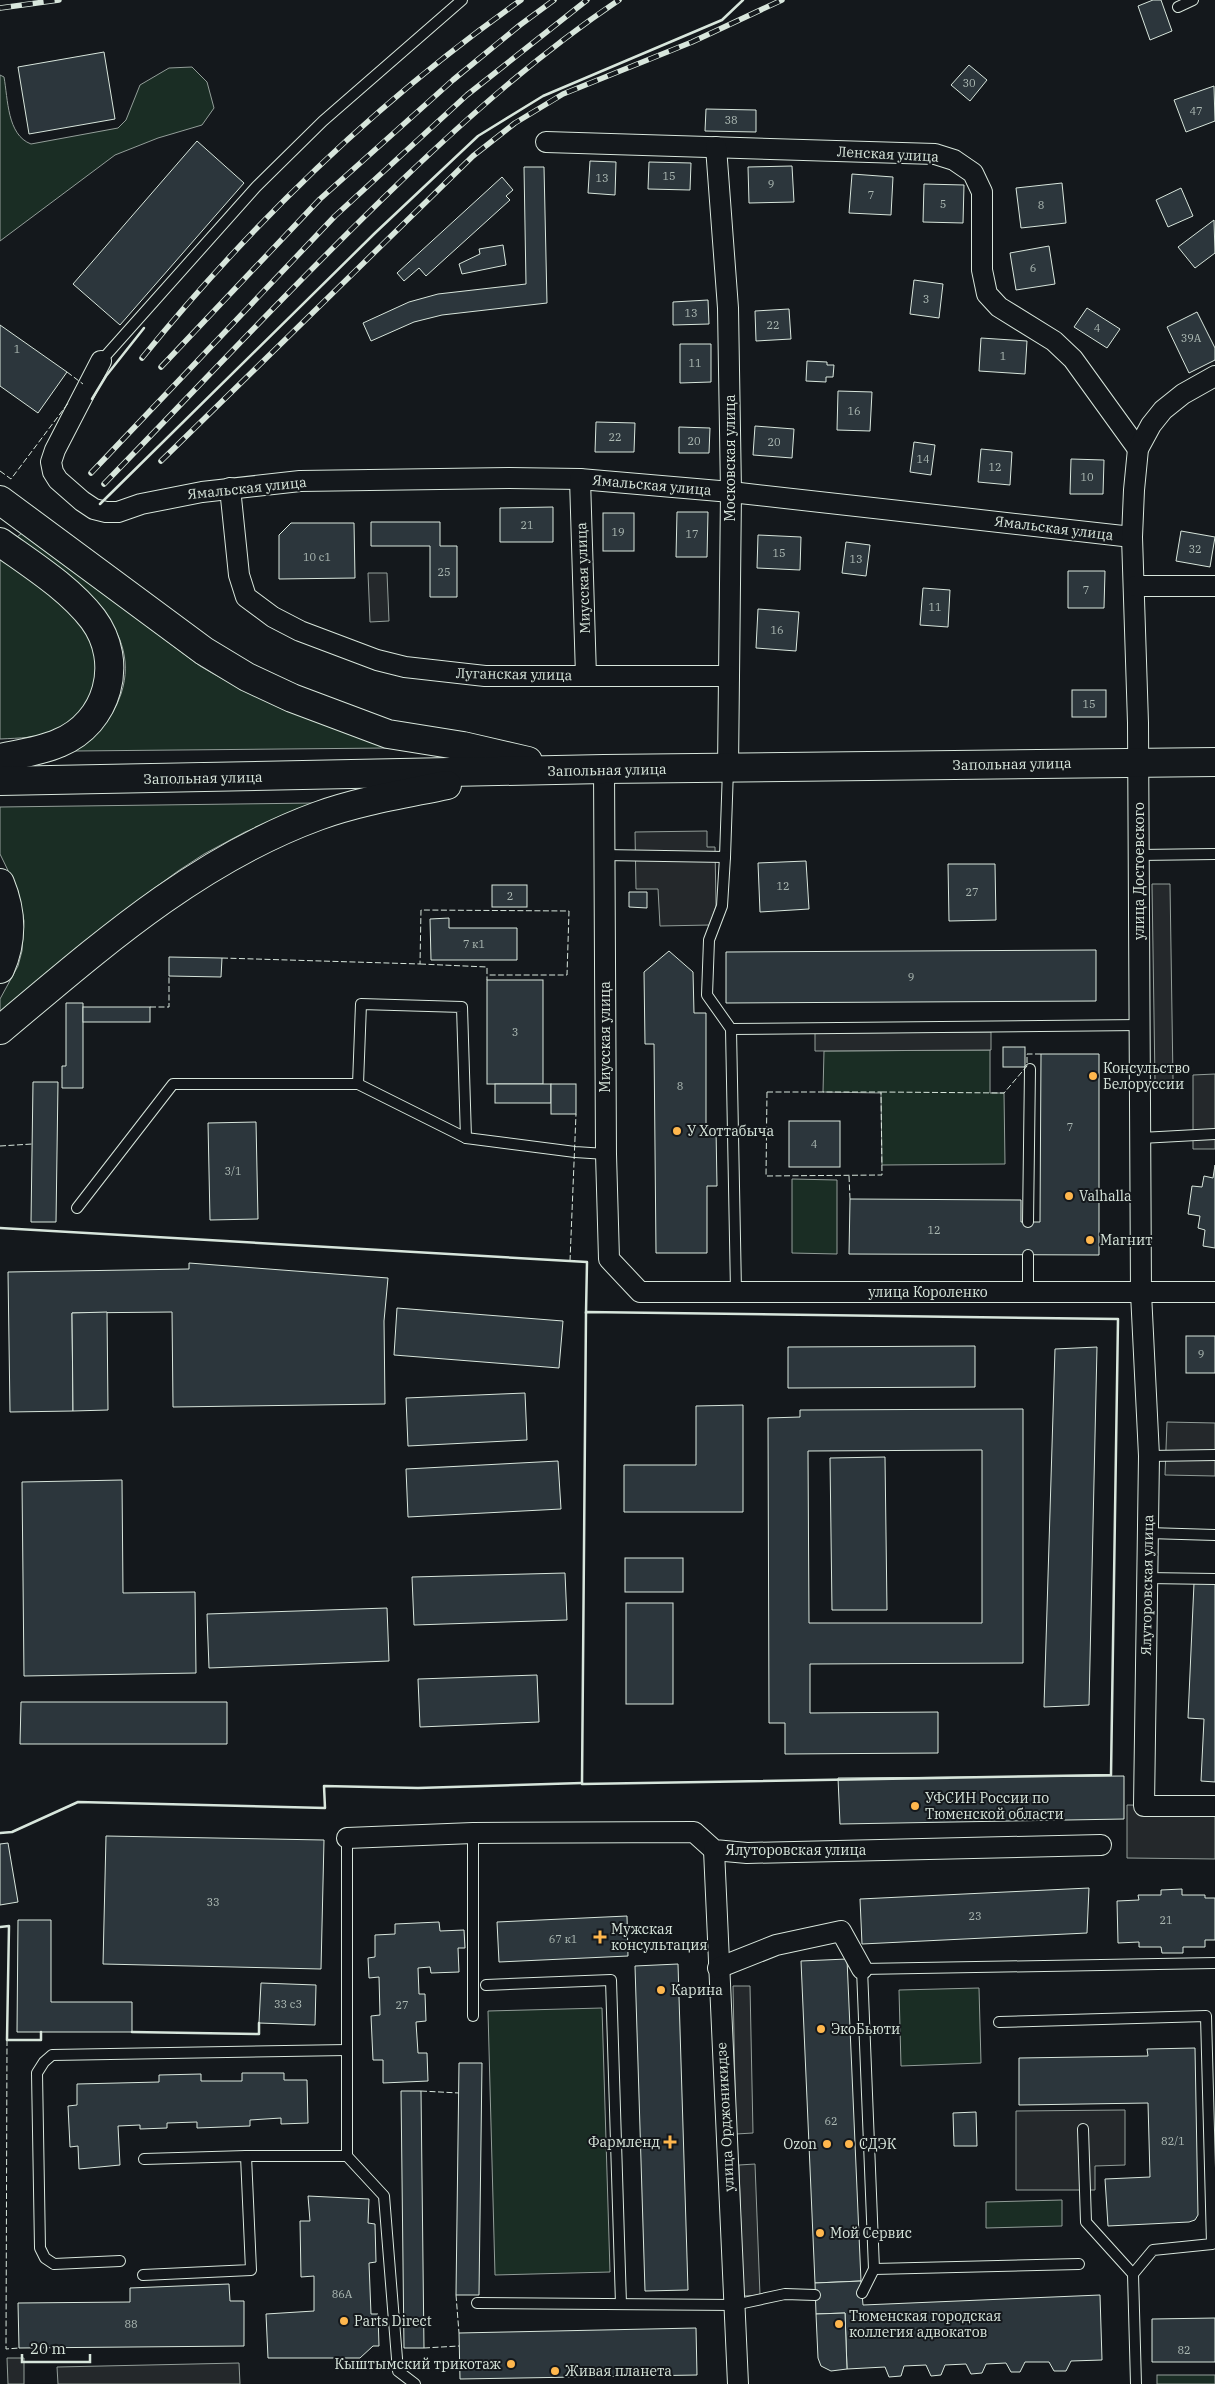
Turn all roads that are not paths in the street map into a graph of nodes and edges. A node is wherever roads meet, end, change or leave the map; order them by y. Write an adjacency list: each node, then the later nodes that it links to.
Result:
1 (462, 0): 6 (lane)
2 (1193, 0): 3 (lane)
3 (1178, 6)
4 (546, 142): 5 (street, Ленская улица)
5 (716, 147): 8 (street, Ленская улица); 11 (street, Московская улица)
6 (101, 361): 10 (street, Ямальская улица)
7 (1215, 376): 8 (street)
8 (1138, 449): 13 (street, улица Достоевского)
9 (580, 480): 10 (street, Ямальская улица); 11 (street, Ямальская улица); 17 (street, Миусская улица)
10 (230, 488): 17 (street, Луганская улица)
11 (731, 492): 13 (street, Ямальская улица); 18 (street, Московская улица)
12 (9, 506): 23 (street)
13 (1132, 538): 15 (street, улица Достоевского)
14 (0, 542): 19 (street)
15 (1135, 586): 16 (street); 20 (street, улица Достоевского)
16 (1215, 586)
17 (586, 676): 18 (street, Луганская улица)
18 (729, 676): 22 (street, Московская улица)
19 (0, 758)
20 (1138, 762): 21 (street, Запольная улица); 22 (street, Запольная улица); 29 (street, улица Достоевского)
21 (1215, 762)
22 (728, 769): 24 (street, Запольная улица); 30 (lane)
23 (568, 770): 24 (street, Запольная улица); 25 (street, Запольная улица)
24 (604, 770): 28 (street, Миусская улица)
25 (506, 772): 26 (street, Запольная улица); 35 (street)
26 (0, 781)
27 (1215, 854): 29 (lane)
28 (604, 855): 30 (lane); 41 (street, Миусская улица)
29 (1139, 855): 33 (street, улица Достоевского)
30 (724, 857): 34 (lane)
31 (0, 883): 32 (street)
32 (0, 969)
33 (1140, 1025): 34 (lane); 40 (street, улица Достоевского)
34 (731, 1029): 45 (lane)
35 (0, 1030)
36 (1030, 1069): 43 (lane)
37 (358, 1084): 39 (lane); 39 (lane); 42 (lane)
38 (1215, 1134): 40 (lane)
39 (466, 1138): 41 (lane)
40 (1140, 1138): 49 (street, улица Достоевского)
41 (606, 1154): 46 (street, Миусская улица)
42 (77, 1208)
43 (1028, 1222)
44 (1028, 1255): 48 (lane)
45 (736, 1291): 46 (street, улица Короленко); 48 (street, улица Короленко)
46 (640, 1292)
47 (1215, 1292): 49 (street, улица Короленко)
48 (1028, 1293): 49 (street, улица Короленко)
49 (1141, 1293): 51 (street, Ялуторовская улица)
50 (1215, 1455): 51 (lane)
51 (1149, 1456): 52 (street, Ялуторовская улица)
52 (1148, 1533): 53 (lane); 54 (street, Ялуторовская улица)
53 (1215, 1534)
54 (1147, 1578): 55 (lane); 56 (street, Ялуторовская улица)
55 (1215, 1579)
56 (1215, 1806)
57 (473, 1833): 58 (street, Ялуторовская улица); 60 (street, Ялуторовская улица); 65 (lane)
58 (347, 1838): 67 (lane)
59 (1101, 1845): 60 (street, Ялуторовская улица)
60 (714, 1850): 62 (street, улица Орджоникидзе)
61 (1215, 1963): 63 (lane)
62 (718, 1968): 63 (street); 81 (street, улица Орджоникидзе)
63 (862, 1969): 74 (lane)
64 (486, 1985): 80 (lane)
65 (473, 2016)
66 (1000, 2022): 75 (lane)
67 (347, 2050): 70 (lane); 72 (lane)
68 (1083, 2129): 75 (lane)
69 (246, 2156): 70 (lane); 71 (lane); 76 (lane)
70 (346, 2156): 82 (lane)
71 (144, 2159)
72 (120, 2262)
73 (1079, 2264): 74 (lane)
74 (874, 2269): 77 (lane)
75 (1133, 2274): 84 (lane)
76 (143, 2275)
77 (862, 2293)
78 (816, 2295): 81 (lane)
79 (477, 2303): 80 (lane)
80 (621, 2304): 81 (lane)
81 (734, 2305): 83 (street, улица Орджоникидзе)
82 (416, 2384)
83 (738, 2384)
84 (1136, 2384)

